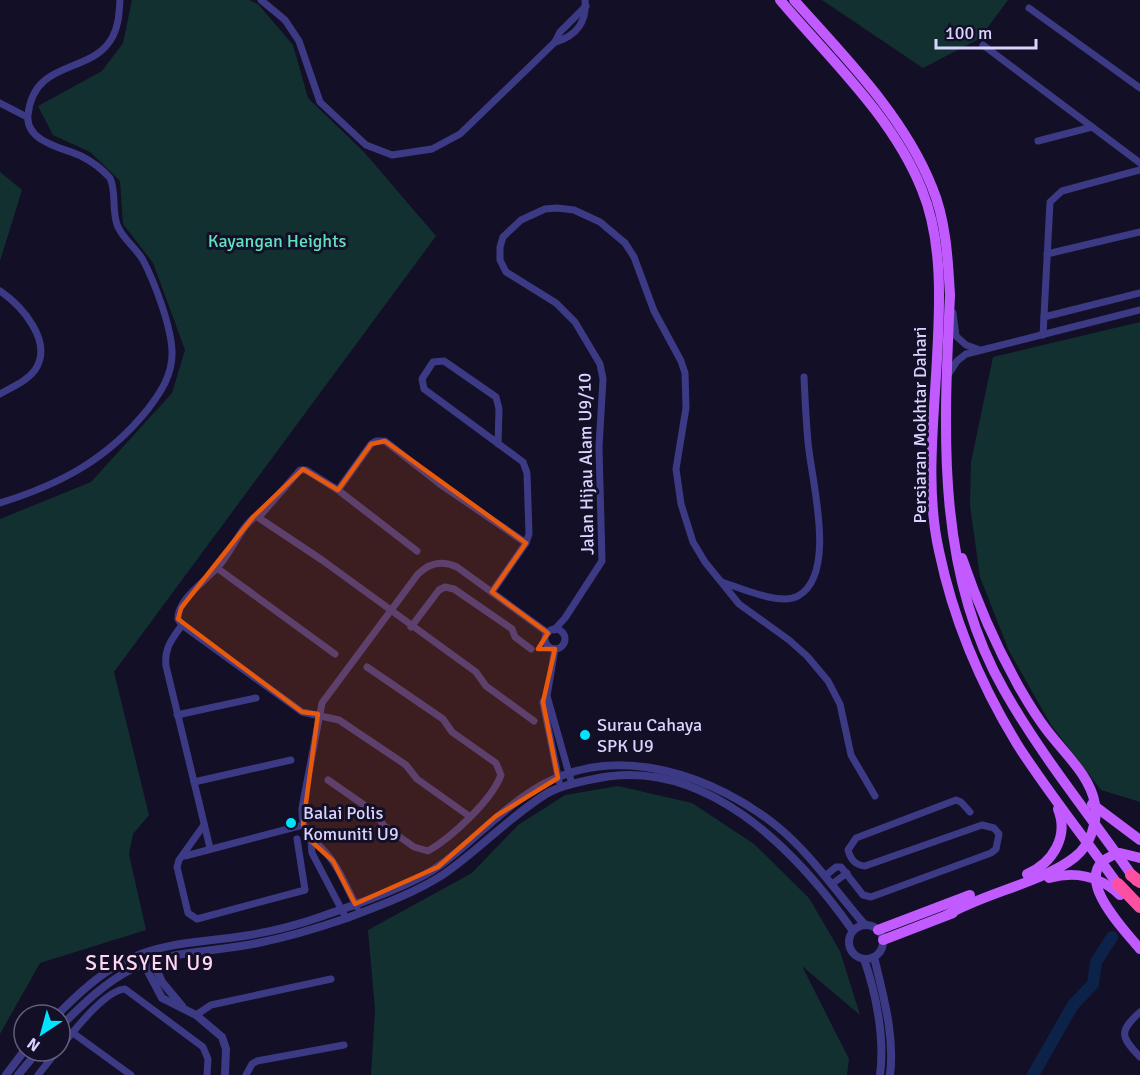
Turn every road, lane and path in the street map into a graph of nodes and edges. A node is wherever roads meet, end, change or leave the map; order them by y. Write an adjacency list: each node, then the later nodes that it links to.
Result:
1 (120, 0): 10 (street)
2 (261, 0): 5 (street)
3 (780, 0): 59 (main road, Persiaran Mokhtar Dahari)
4 (794, 0): 19 (main road, Persiaran Mokhtar Dahari)
5 (585, 3)
6 (1029, 8): 8 (street)
7 (983, 45): 11 (street)
8 (1140, 88)
9 (0, 103): 10 (street)
10 (27, 117): 29 (street)
11 (1092, 127): 12 (street); 13 (street)
12 (1038, 141)
13 (1140, 163)
14 (1140, 170): 16 (street)
15 (1140, 232): 16 (street)
16 (1047, 254): 21 (street)
17 (0, 291): 26 (street)
18 (1140, 293): 21 (street)
19 (950, 295): 23 (street); 25 (main road, Persiaran Mokhtar Dahari)
20 (1140, 310): 22 (street)
21 (1044, 317): 22 (street)
22 (1043, 335): 23 (street)
23 (985, 351): 25 (street)
24 (804, 377): 35 (street)
25 (947, 377): 31 (main road, Persiaran Mokhtar Dahari)
26 (0, 394)
27 (498, 444): 27 (street); 32 (street)
28 (338, 490): 30 (street); 32 (street); 33 (street)
29 (0, 503)
30 (257, 517): 34 (street); 37 (street)
31 (950, 521): 54 (main road, Persiaran Mokhtar Dahari); 81 (main road)
32 (526, 543): 36 (street)
33 (417, 551)
34 (217, 568): 39 (street); 45 (street)
35 (723, 582): 38 (street, Jalan Hijau Alam U9/10); 60 (street, Jalan Hijau Alam U9/10)
36 (492, 592): 37 (street); 41 (street)
37 (388, 611): 40 (street); 49 (street)
38 (565, 618): 41 (street, Jalan Hijau Alam U9/10); 42 (street)
39 (182, 625): 49 (street); 50 (street)
40 (411, 627): 43 (street); 51 (street)
41 (550, 631): 42 (street); 44 (street)
42 (565, 636): 44 (street)
43 (531, 649)
44 (555, 649): 47 (street)
45 (335, 654)
46 (367, 667): 62 (street)
47 (547, 696): 53 (street); 57 (street)
48 (256, 698): 50 (street)
49 (318, 714): 62 (street); 64 (street)
50 (177, 715): 56 (street)
51 (534, 721)
52 (291, 759): 56 (street)
53 (570, 774): 57 (street); 58 (street); 72 (street)
54 (1063, 778): 66 (main road); 73 (main road, Persiaran Mokhtar Dahari)
55 (328, 780): 62 (street)
56 (194, 782): 63 (street)
57 (560, 783): 58 (street); 77 (street); 80 (street)
58 (573, 784): 84 (street)
59 (1050, 791): 75 (main road, Persiaran Mokhtar Dahari); 85 (main road)
60 (875, 796)
61 (970, 812): 71 (street)
62 (469, 816)
63 (204, 825): 68 (street); 69 (street)
64 (303, 825): 67 (street); 68 (street)
65 (297, 839): 69 (street)
66 (1140, 840)
67 (311, 841): 77 (street); 78 (street)
68 (210, 848): 69 (street)
69 (185, 856)
70 (1140, 858): 86 (main road)
71 (847, 873): 72 (street); 74 (street)
72 (825, 876): 74 (street)
73 (1136, 878): 76 (main road, Persiaran Mokhtar Dahari)
74 (832, 884): 83 (street)
75 (1118, 884): 79 (highway)
76 (1140, 887)
77 (356, 904): 78 (street); 80 (street)
78 (341, 909): 82 (street); 87 (street)
79 (1138, 910): 81 (main road)
80 (361, 912): 82 (street)
81 (947, 915): 85 (main road)
82 (346, 918): 88 (street)
83 (865, 925): 84 (street); 85 (street)
84 (853, 931): 90 (street)
85 (880, 935): 89 (street)
86 (1140, 949)
87 (144, 953): 91 (street); 95 (street)
88 (170, 957): 91 (street); 93 (street)
89 (874, 957): 90 (street); 111 (street)
90 (864, 958): 110 (street)
91 (148, 963): 92 (street); 93 (street)
92 (132, 969): 93 (street); 98 (street)
93 (154, 976): 97 (street)
94 (331, 980): 97 (street)
95 (70, 1003)
96 (1139, 1013): 101 (street)
97 (196, 1014): 108 (street)
98 (72, 1015)
99 (73, 1033): 106 (street); 107 (street)
100 (344, 1045): 109 (street)
101 (1140, 1057)
102 (28, 1063): 104 (street)
103 (48, 1063): 105 (street)
104 (18, 1075)
105 (38, 1075)
106 (131, 1075)
107 (207, 1075)
108 (225, 1075)
109 (246, 1075)
110 (880, 1075)
111 (890, 1075)

